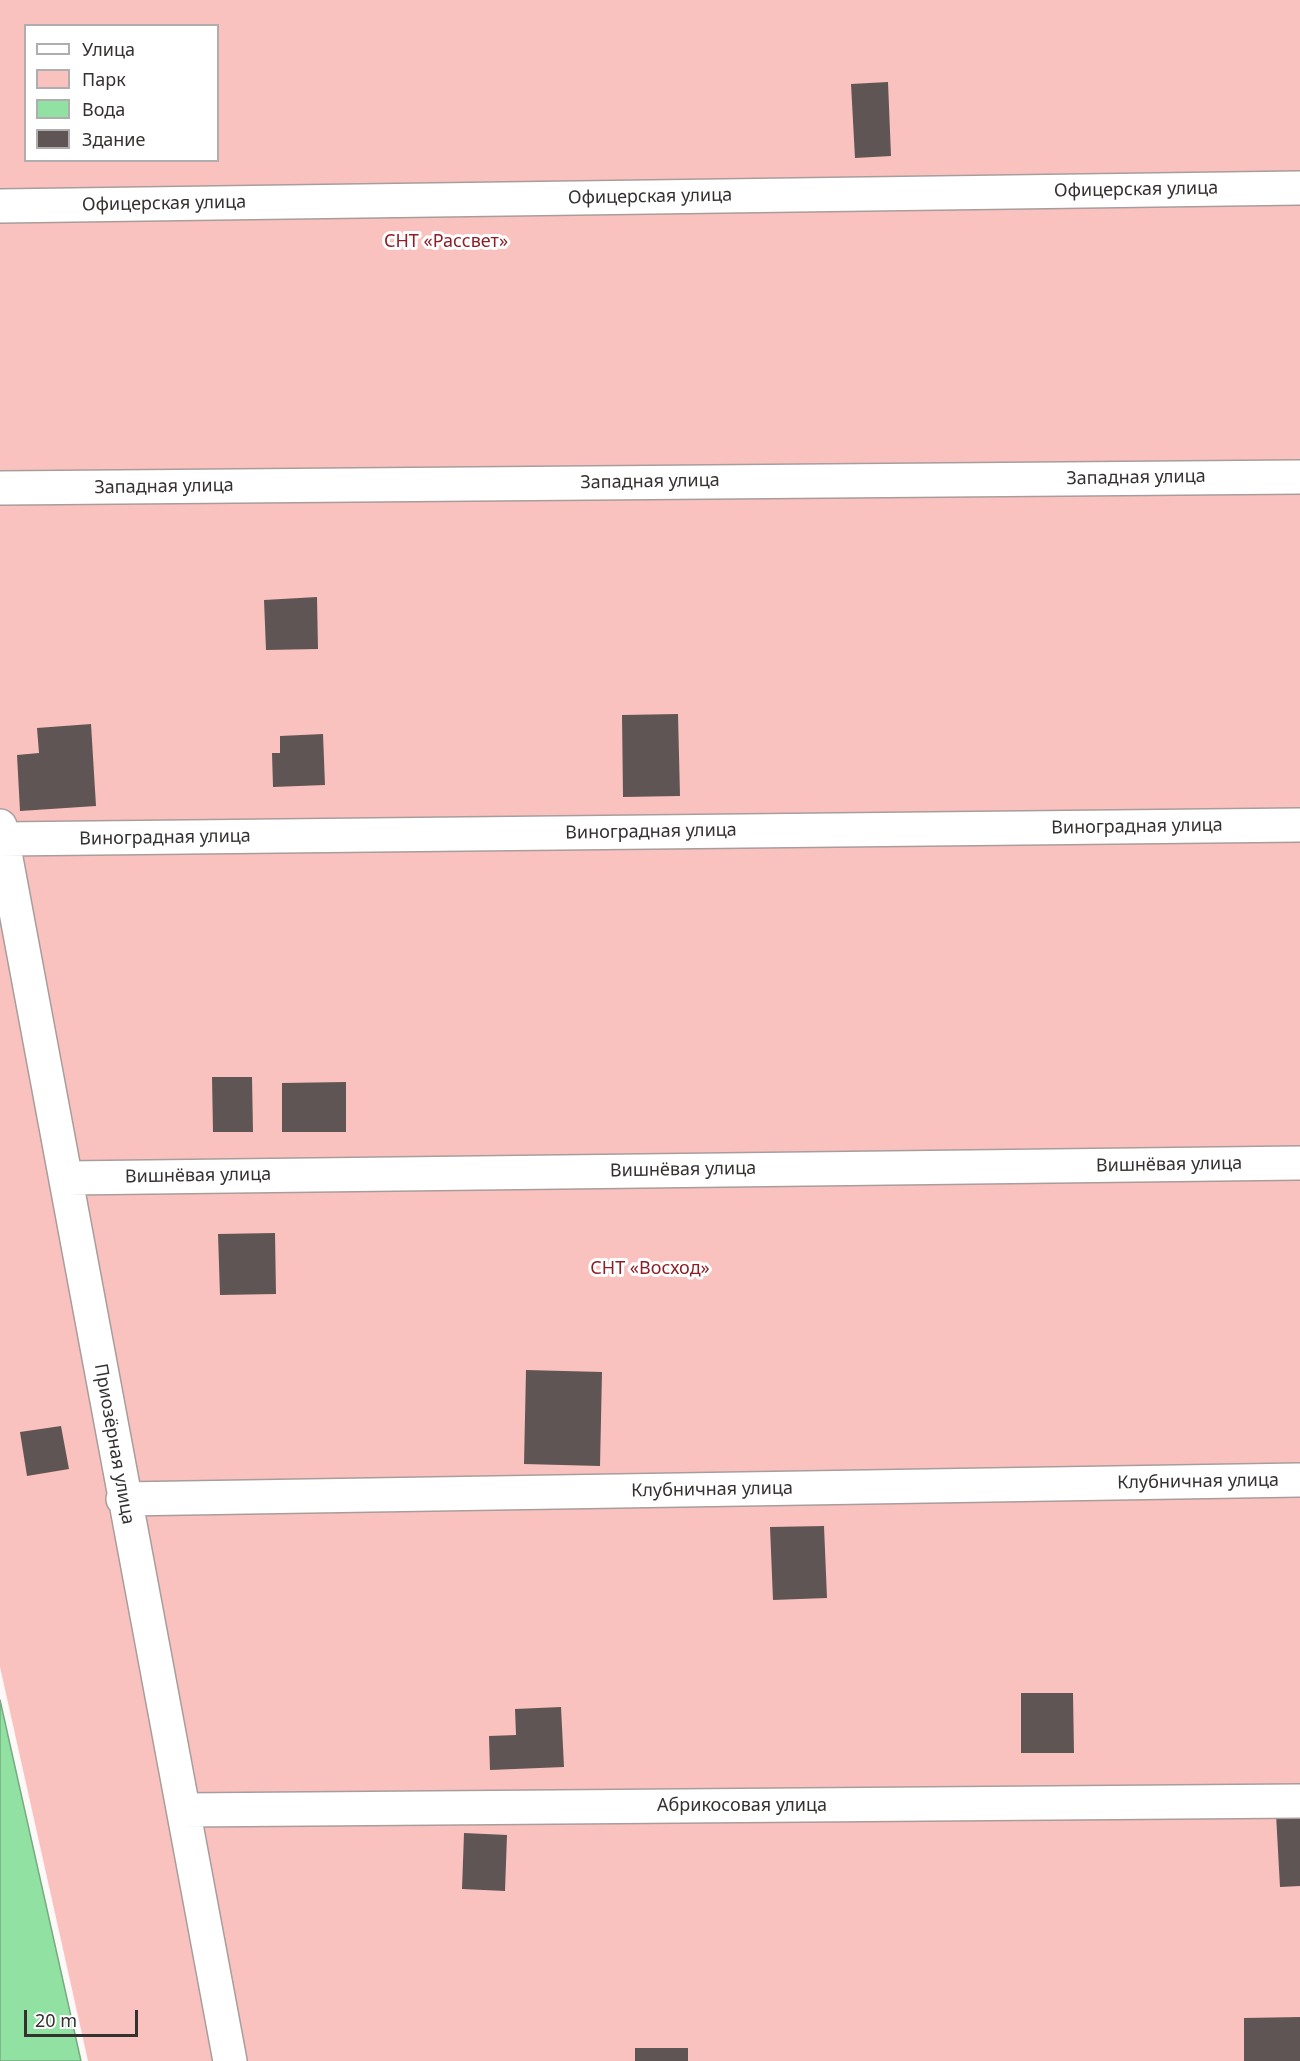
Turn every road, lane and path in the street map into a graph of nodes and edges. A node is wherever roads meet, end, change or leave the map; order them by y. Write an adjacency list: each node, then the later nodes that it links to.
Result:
1 (1300, 188): 2 (street, Офицерская улица)
2 (0, 206)
3 (1300, 477): 4 (street, Западная улица)
4 (0, 488)
5 (1300, 825): 6 (street, Виноградная улица)
6 (1, 833): 8 (street, Приозёрная улица)
7 (1300, 1163): 8 (street, Вишнёвая улица)
8 (67, 1178): 10 (street, Приозёрная улица)
9 (1300, 1480): 10 (street, Клубничная улица)
10 (123, 1499): 12 (street, Приозёрная улица)
11 (1300, 1801): 12 (street, Абрикосовая улица)
12 (183, 1810): 13 (street, Приозёрная улица)
13 (230, 2061)

